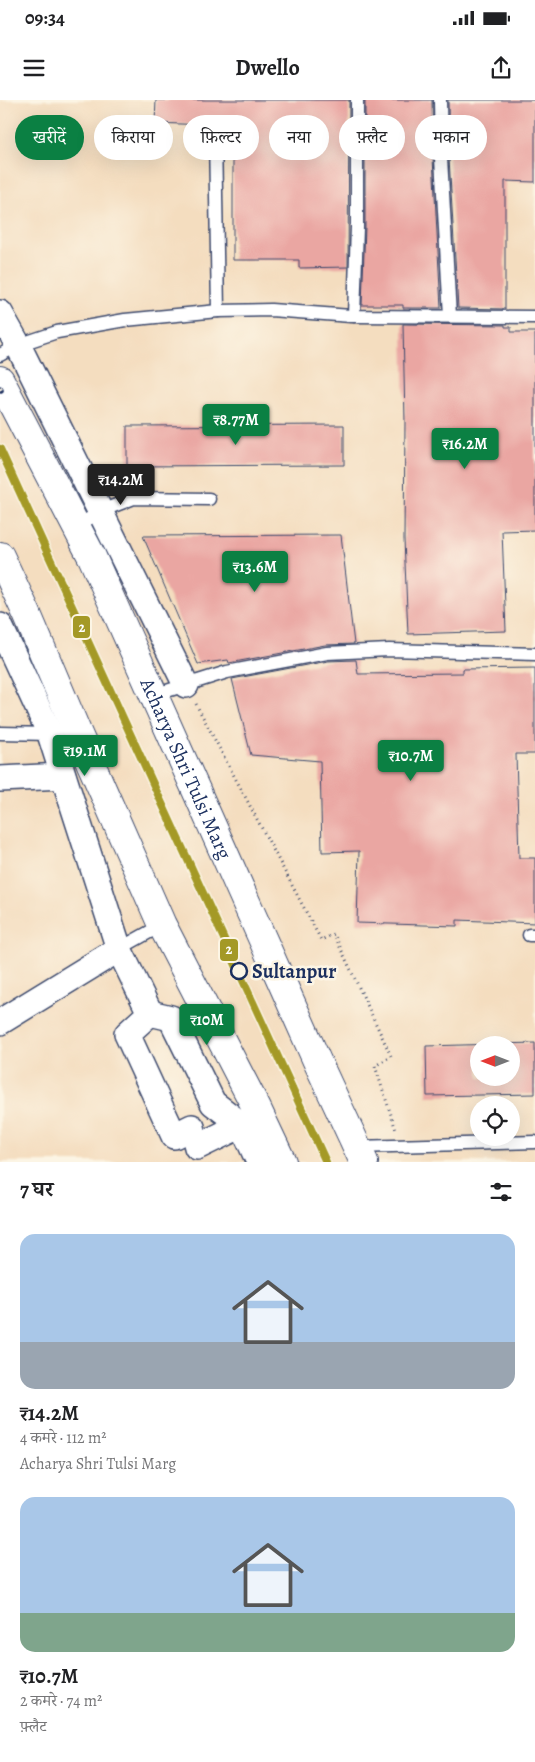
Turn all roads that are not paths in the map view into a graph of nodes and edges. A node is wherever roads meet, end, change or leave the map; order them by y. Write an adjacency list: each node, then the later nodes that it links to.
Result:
1 (357, 100): 6 (lane)
2 (440, 100): 7 (lane)
3 (216, 160): 4 (lane)
4 (218, 311): 6 (lane); 9 (lane)
5 (0, 313): 9 (street)
6 (354, 316): 7 (lane)
7 (450, 316): 8 (lane)
8 (535, 317)
9 (9, 350): 12 (street)
10 (0, 380): 13 (highway, Acharya Shri Tulsi Marg)
11 (209, 499): 12 (lane)
12 (101, 511): 13 (lane); 17 (street)
13 (76, 526): 18 (highway, Acharya Shri Tulsi Marg)
14 (1, 560): 19 (highway)
15 (0, 626): 21 (street)
16 (535, 654): 17 (lane)
17 (186, 685): 18 (lane)
18 (154, 695): 30 (highway, Acharya Shri Tulsi Marg)
19 (77, 732): 21 (lane); 24 (highway)
20 (0, 733): 21 (lane)
21 (50, 734): 22 (street)
22 (63, 776): 23 (street); 25 (street)
23 (0, 779)
24 (162, 925): 25 (lane); 32 (highway)
25 (119, 948): 26 (street); 27 (street)
26 (150, 1013): 28 (street); 28 (street)
27 (0, 1022)
28 (242, 1125): 31 (street)
29 (535, 1142): 30 (lane)
30 (360, 1154)
31 (259, 1162)
32 (282, 1162)

